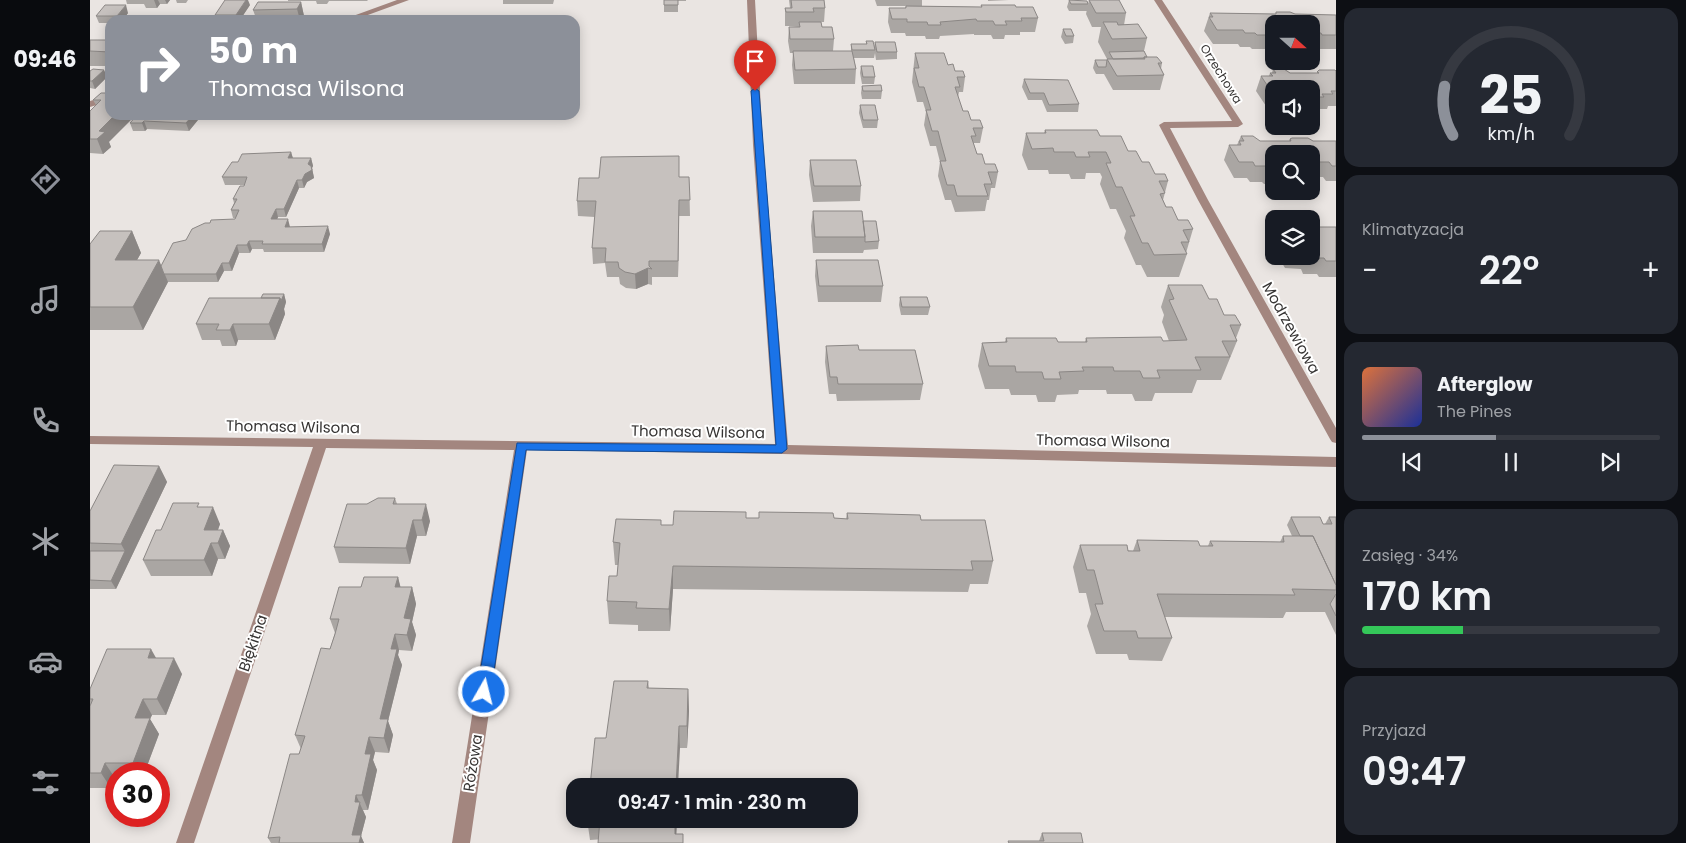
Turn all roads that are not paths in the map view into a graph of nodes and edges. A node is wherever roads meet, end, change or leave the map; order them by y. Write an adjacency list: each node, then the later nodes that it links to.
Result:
1 (406, 0): 4 (street)
2 (751, 0): 12 (street)
3 (1158, 0): 7 (street, Orzechowa)
4 (361, 15)
5 (105, 100): 6 (street)
6 (90, 104)
7 (1164, 125): 8 (street, Modrzewiowa)
8 (1336, 439)
9 (90, 440): 10 (street, Thomasa Wilsona)
10 (321, 443): 11 (street, Thomasa Wilsona); 14 (street, Błękitna)
11 (521, 446): 12 (street, Thomasa Wilsona); 15 (street, Różowa)
12 (782, 449): 13 (street, Thomasa Wilsona)
13 (1336, 462)
14 (185, 843)
15 (461, 843)

